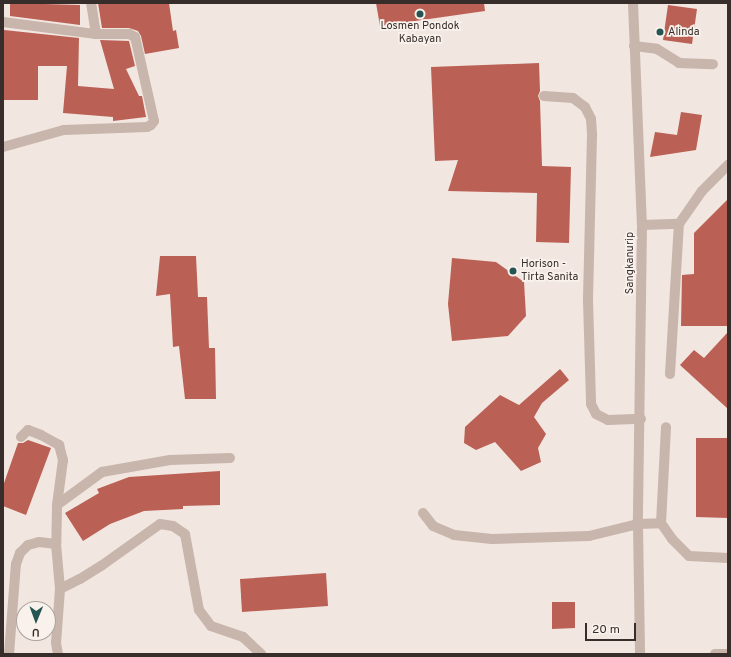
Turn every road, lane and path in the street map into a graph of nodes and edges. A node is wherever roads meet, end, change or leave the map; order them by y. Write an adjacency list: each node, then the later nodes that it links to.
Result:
1 (91, 3): 4 (street)
2 (633, 3): 5 (street, Sangkanurip)
3 (3, 22): 4 (street)
4 (96, 34): 8 (street)
5 (634, 46): 6 (street); 11 (street, Sangkanurip)
6 (713, 64)
7 (544, 96): 13 (street)
8 (3, 147)
9 (728, 165): 10 (street)
10 (679, 224): 11 (street); 12 (street)
11 (642, 225): 13 (street, Sangkanurip)
12 (670, 374)
13 (641, 419): 20 (street, Sangkanurip)
14 (666, 427): 19 (street)
15 (20, 437): 17 (street)
16 (230, 458): 17 (street)
17 (57, 505): 21 (street)
18 (423, 513): 20 (street)
19 (661, 523): 20 (street); 22 (street)
20 (638, 524): 27 (street, Sangkanurip)
21 (56, 544): 23 (street); 24 (street)
22 (728, 558)
23 (60, 589): 25 (street); 26 (street)
24 (9, 654)
25 (58, 654)
26 (261, 654)
27 (641, 654)
28 (715, 654): 29 (street)
29 (728, 654)

